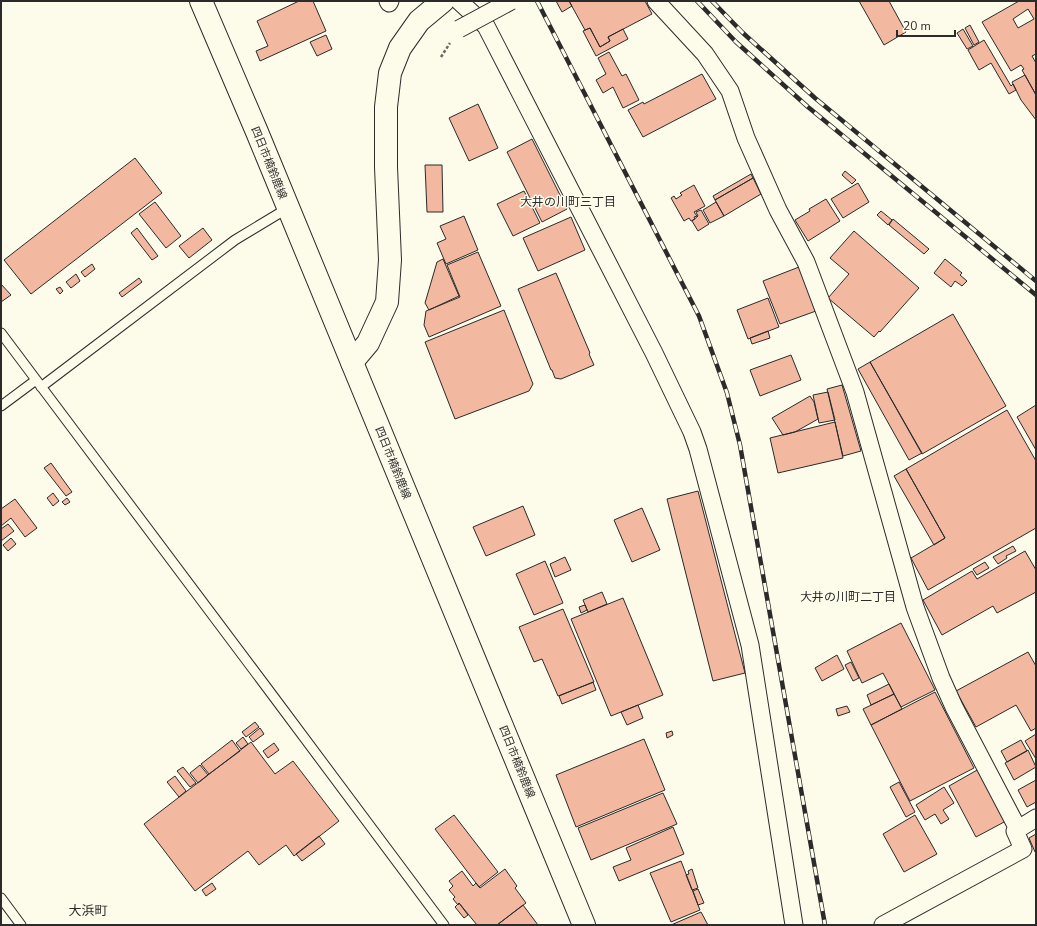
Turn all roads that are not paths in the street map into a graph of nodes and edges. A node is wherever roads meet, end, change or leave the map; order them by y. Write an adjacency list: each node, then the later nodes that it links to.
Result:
1 (201, 1): 7 (main road, 四日市楠鈴鹿線)
2 (442, 1): 9 (main road)
3 (459, 1): 18 (street)
4 (511, 1): 6 (street, bridge)
5 (656, 1): 13 (street)
6 (459, 29)
7 (288, 208): 9 (main road, 四日市楠鈴鹿線); 10 (lane)
8 (1, 333): 10 (lane)
9 (352, 362): 17 (main road, 四日市楠鈴鹿線)
10 (39, 383): 11 (lane); 16 (lane)
11 (1, 406)
12 (1036, 818): 13 (street)
13 (1018, 829): 19 (street)
14 (1, 898): 15 (lane)
15 (21, 925)
16 (444, 925)
17 (584, 925)
18 (794, 925)
19 (883, 925)

